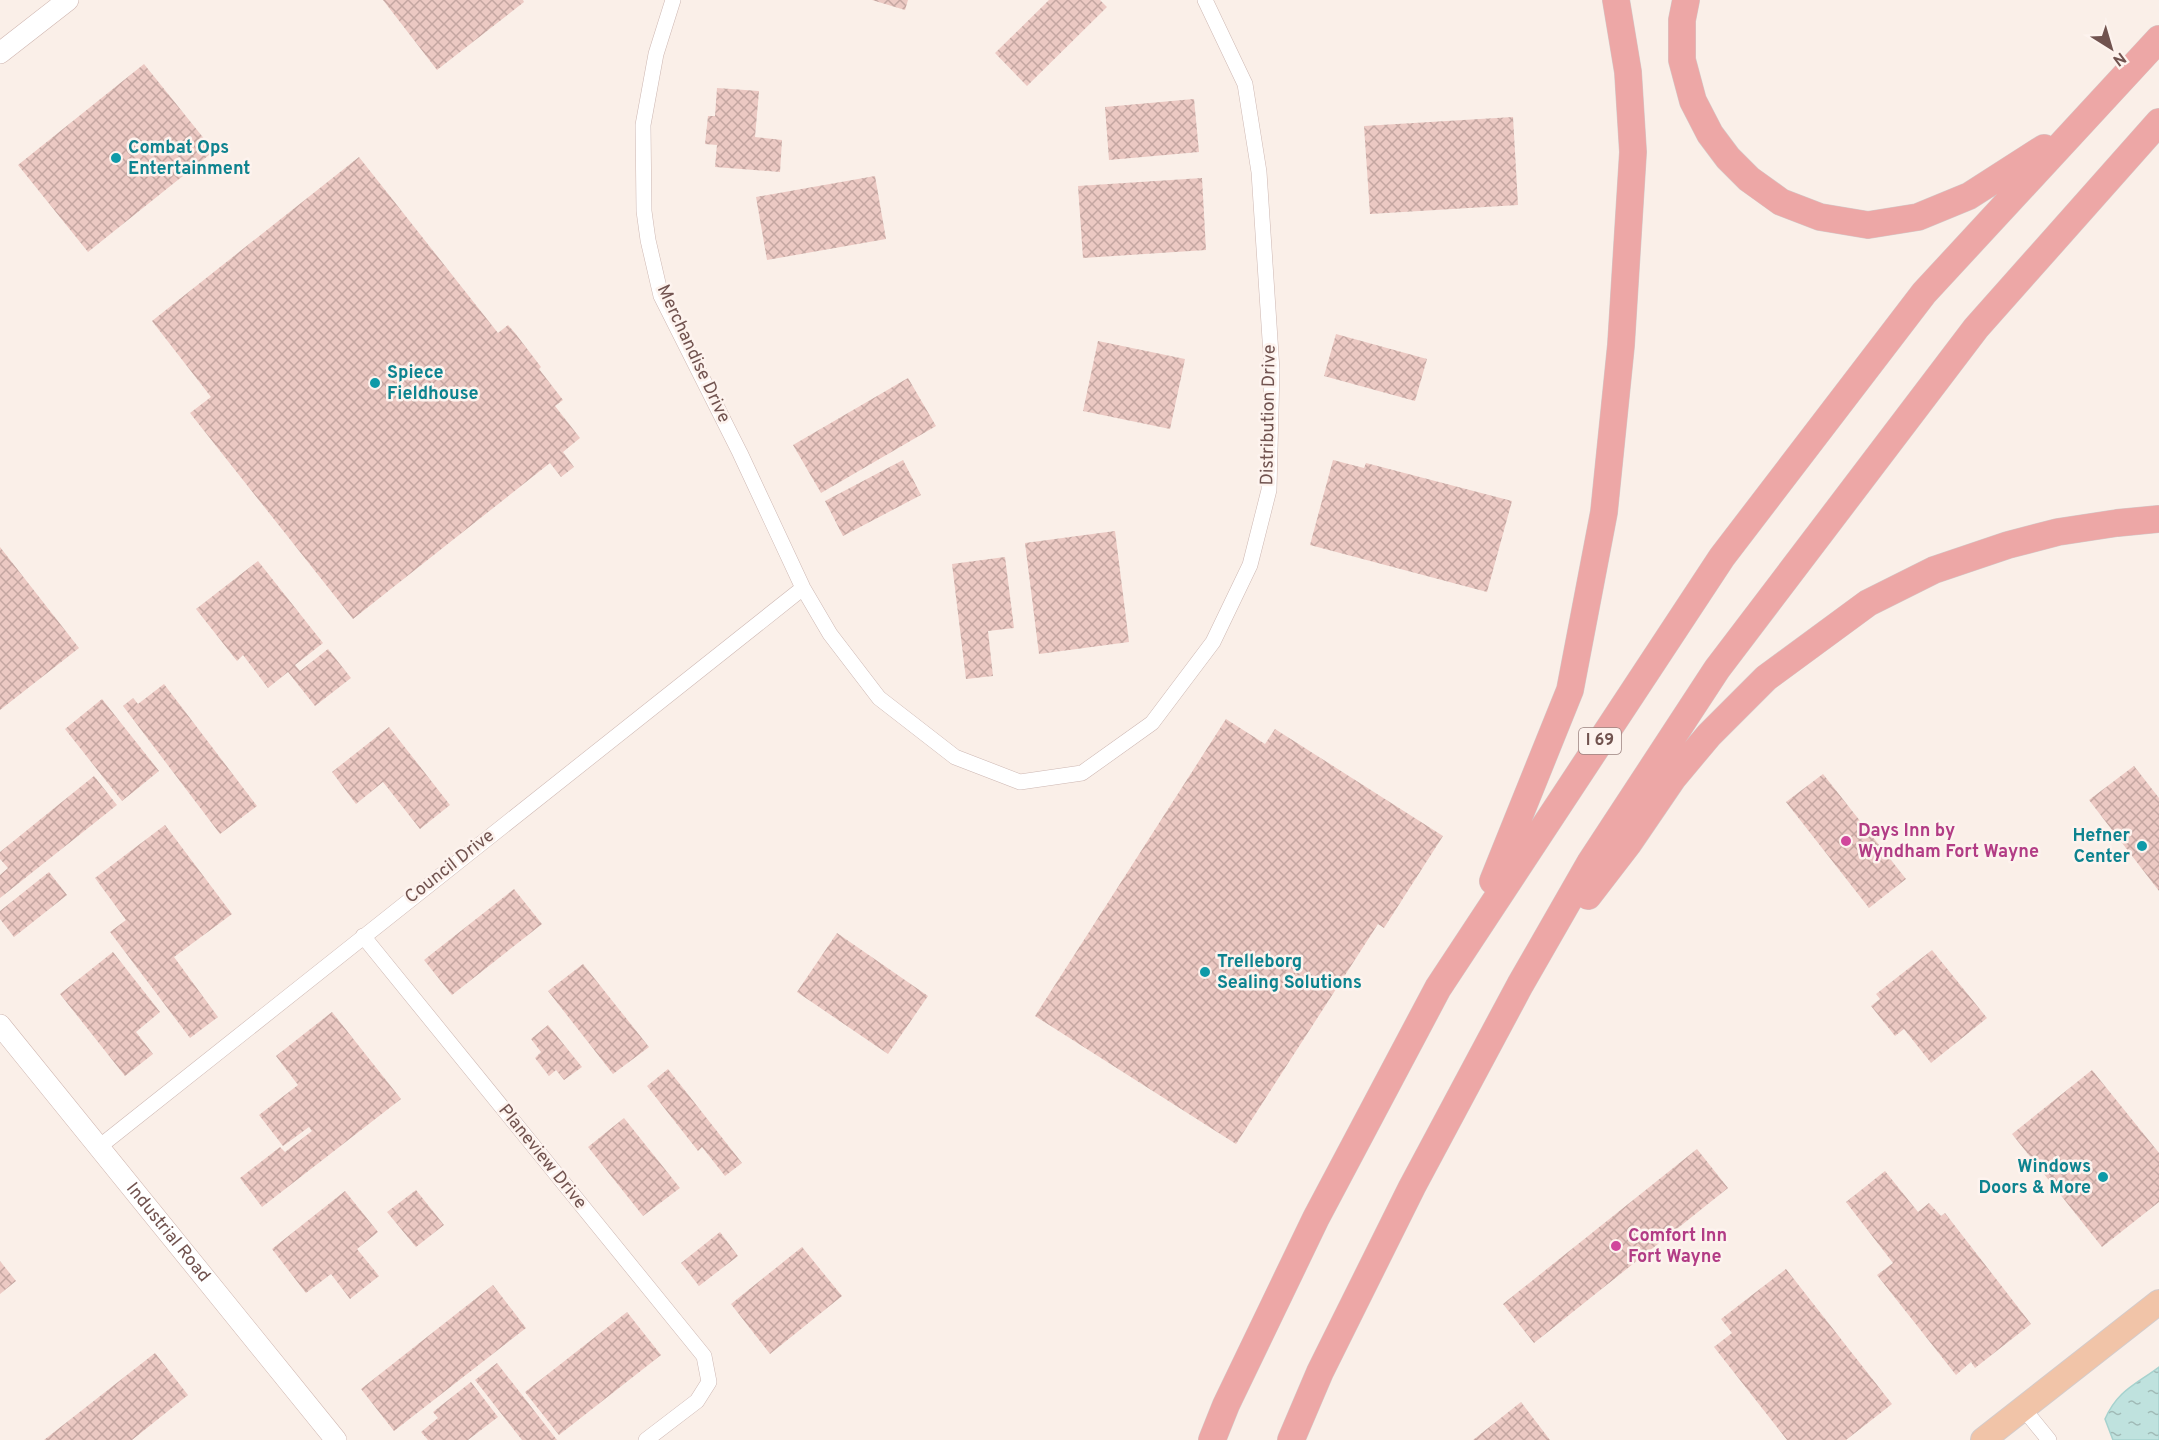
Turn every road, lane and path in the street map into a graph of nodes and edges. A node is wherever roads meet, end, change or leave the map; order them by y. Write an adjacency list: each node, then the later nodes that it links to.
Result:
1 (68, 0): 7 (street)
2 (673, 0): 11 (street, Merchandise Drive)
3 (1204, 0): 11 (street, Distribution Drive)
4 (1616, 0): 13 (highway)
5 (1686, 0): 8 (highway)
6 (2159, 39): 8 (highway, I 69)
7 (0, 53)
8 (2093, 110): 13 (highway, I 69)
9 (2159, 122): 14 (highway)
10 (2159, 519): 14 (highway)
11 (803, 588): 12 (street, Council Drive)
12 (363, 936): 16 (street, Council Drive); 20 (street, Planeview Drive)
13 (1468, 941): 21 (highway, I 69)
14 (1520, 985): 22 (highway)
15 (0, 1025): 16 (street, Industrial Road)
16 (99, 1147): 19 (street, Industrial Road)
17 (2159, 1302): 18 (main road)
18 (2023, 1408): 23 (main road); 24 (street)
19 (336, 1440)
20 (646, 1440)
21 (1212, 1440)
22 (1291, 1440)
23 (1983, 1440)
24 (2049, 1440)

